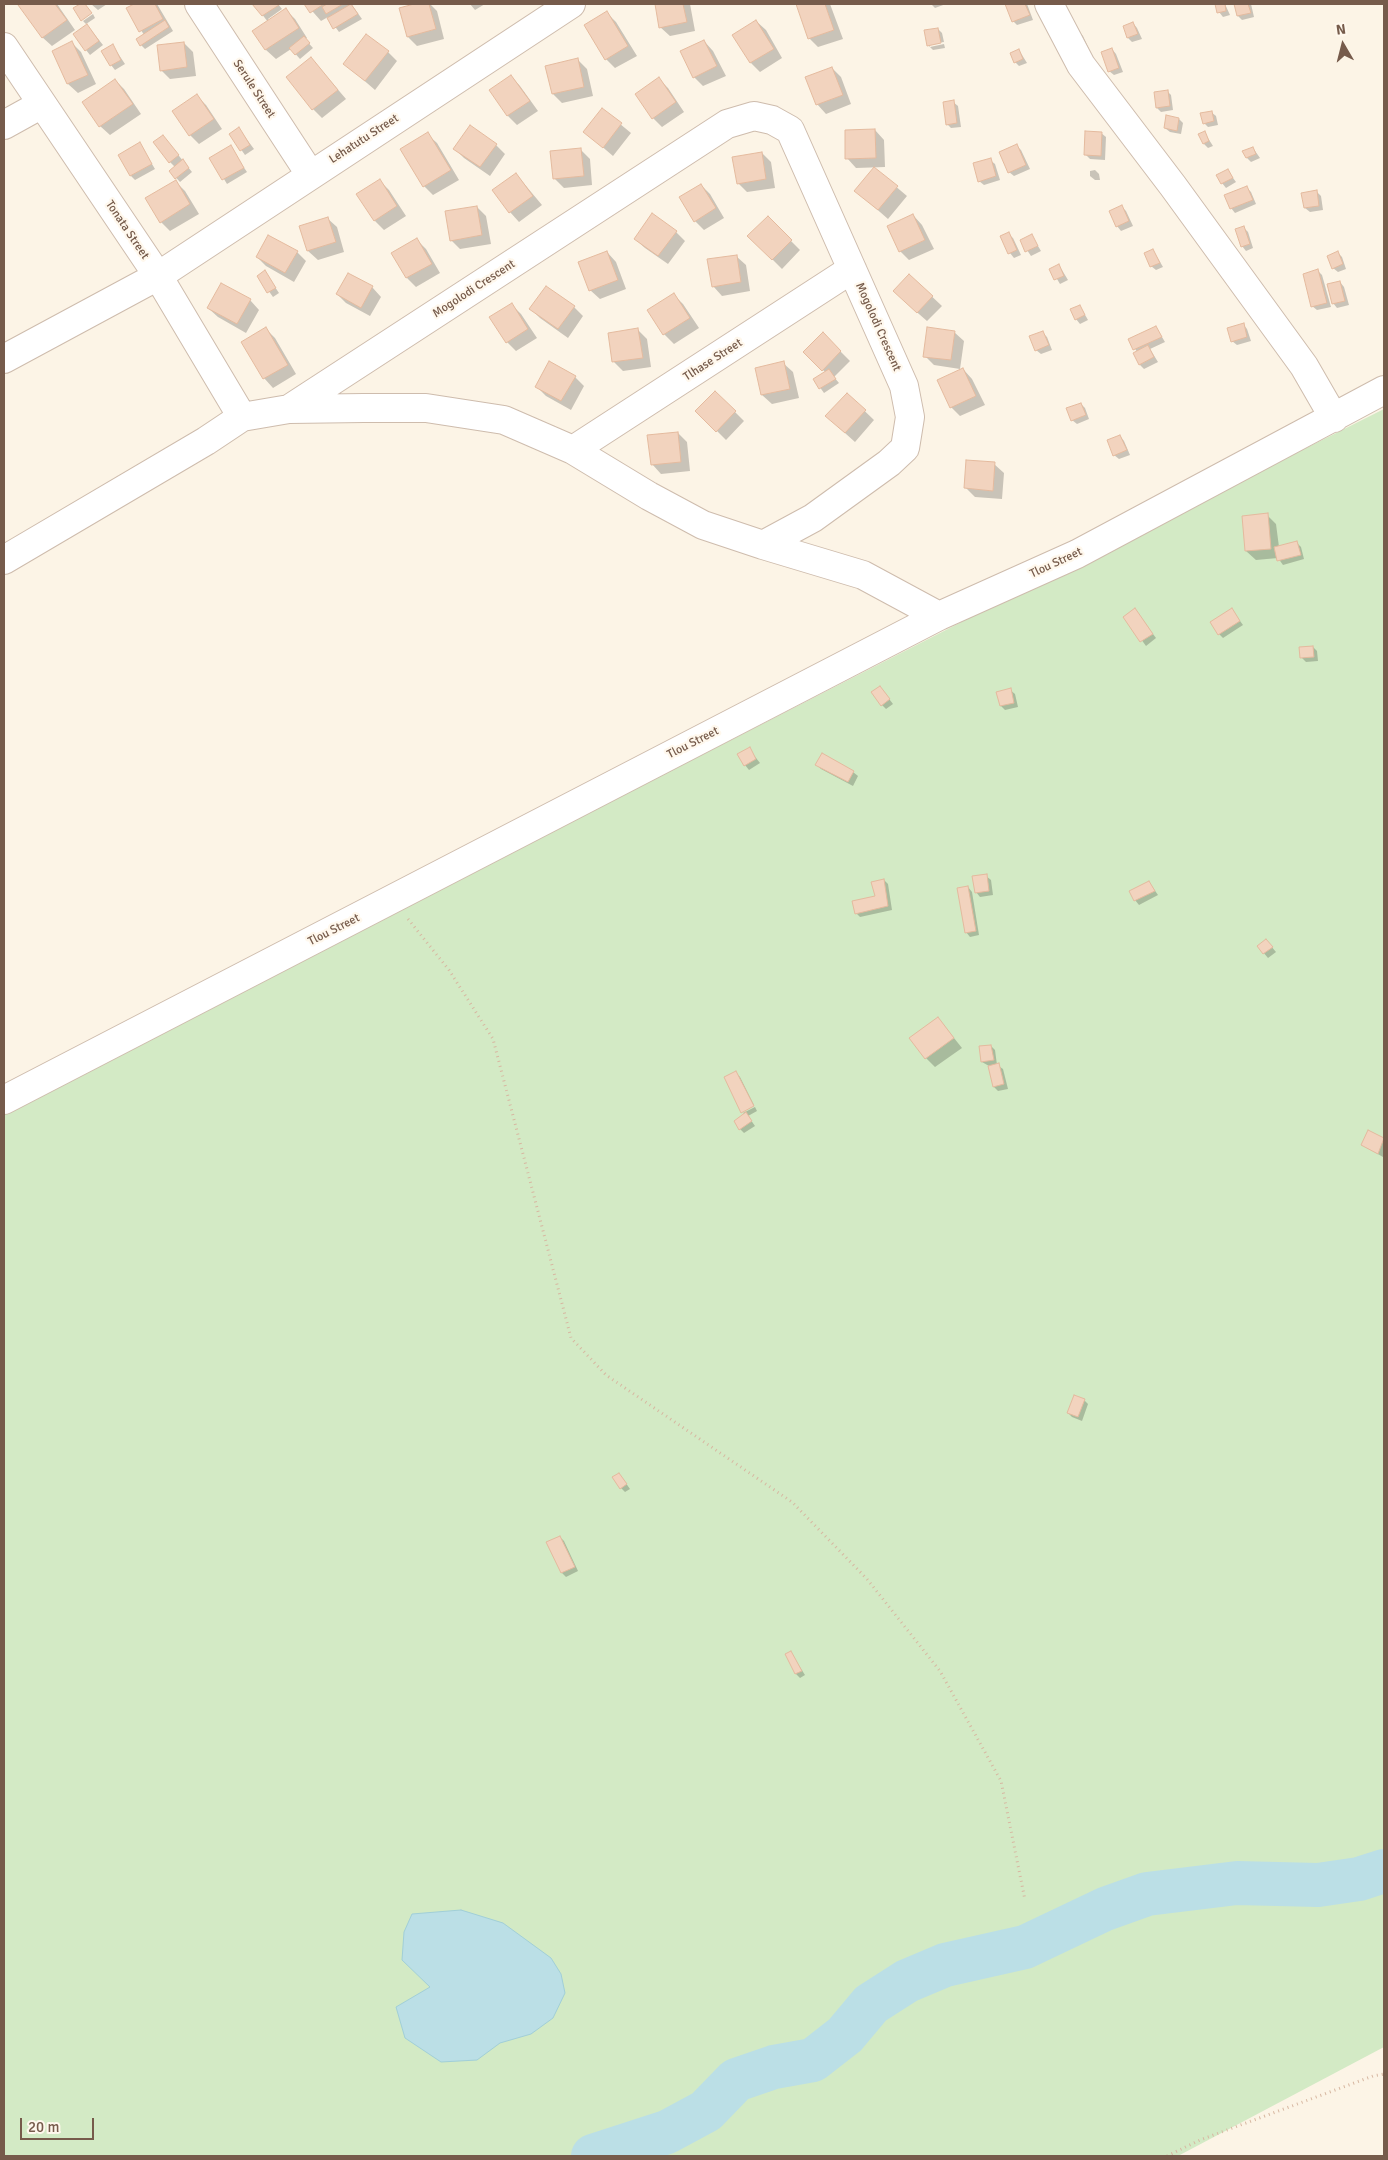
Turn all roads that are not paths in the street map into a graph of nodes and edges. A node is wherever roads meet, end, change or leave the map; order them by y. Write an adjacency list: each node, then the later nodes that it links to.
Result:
1 (571, 4): 7 (street, Lehatutu Street)
2 (1049, 4): 14 (street)
3 (207, 7): 7 (street, Serule Street)
4 (4, 47): 5 (street, Tonata Street)
5 (42, 104): 6 (street); 9 (street, Tonata Street)
6 (4, 125)
7 (310, 174): 9 (street, Lehatutu Street)
8 (852, 269): 12 (street, Mogolodi Crescent); 15 (street, Tlhase Street); 16 (street, Mogolodi Crescent)
9 (158, 276): 10 (street, Lehatutu Street); 13 (street, Tonata Street)
10 (4, 359)
11 (1384, 390): 14 (street, Tlou Street)
12 (289, 409): 13 (street, Mogolodi Crescent); 15 (street, Mogolodi Crescent)
13 (242, 417): 17 (street)
14 (1334, 418): 18 (street, Tlou Street)
15 (573, 450): 16 (street, Mogolodi Crescent)
16 (763, 546): 18 (street)
17 (4, 560)
18 (939, 616): 19 (street, Tlou Street)
19 (4, 1100)

